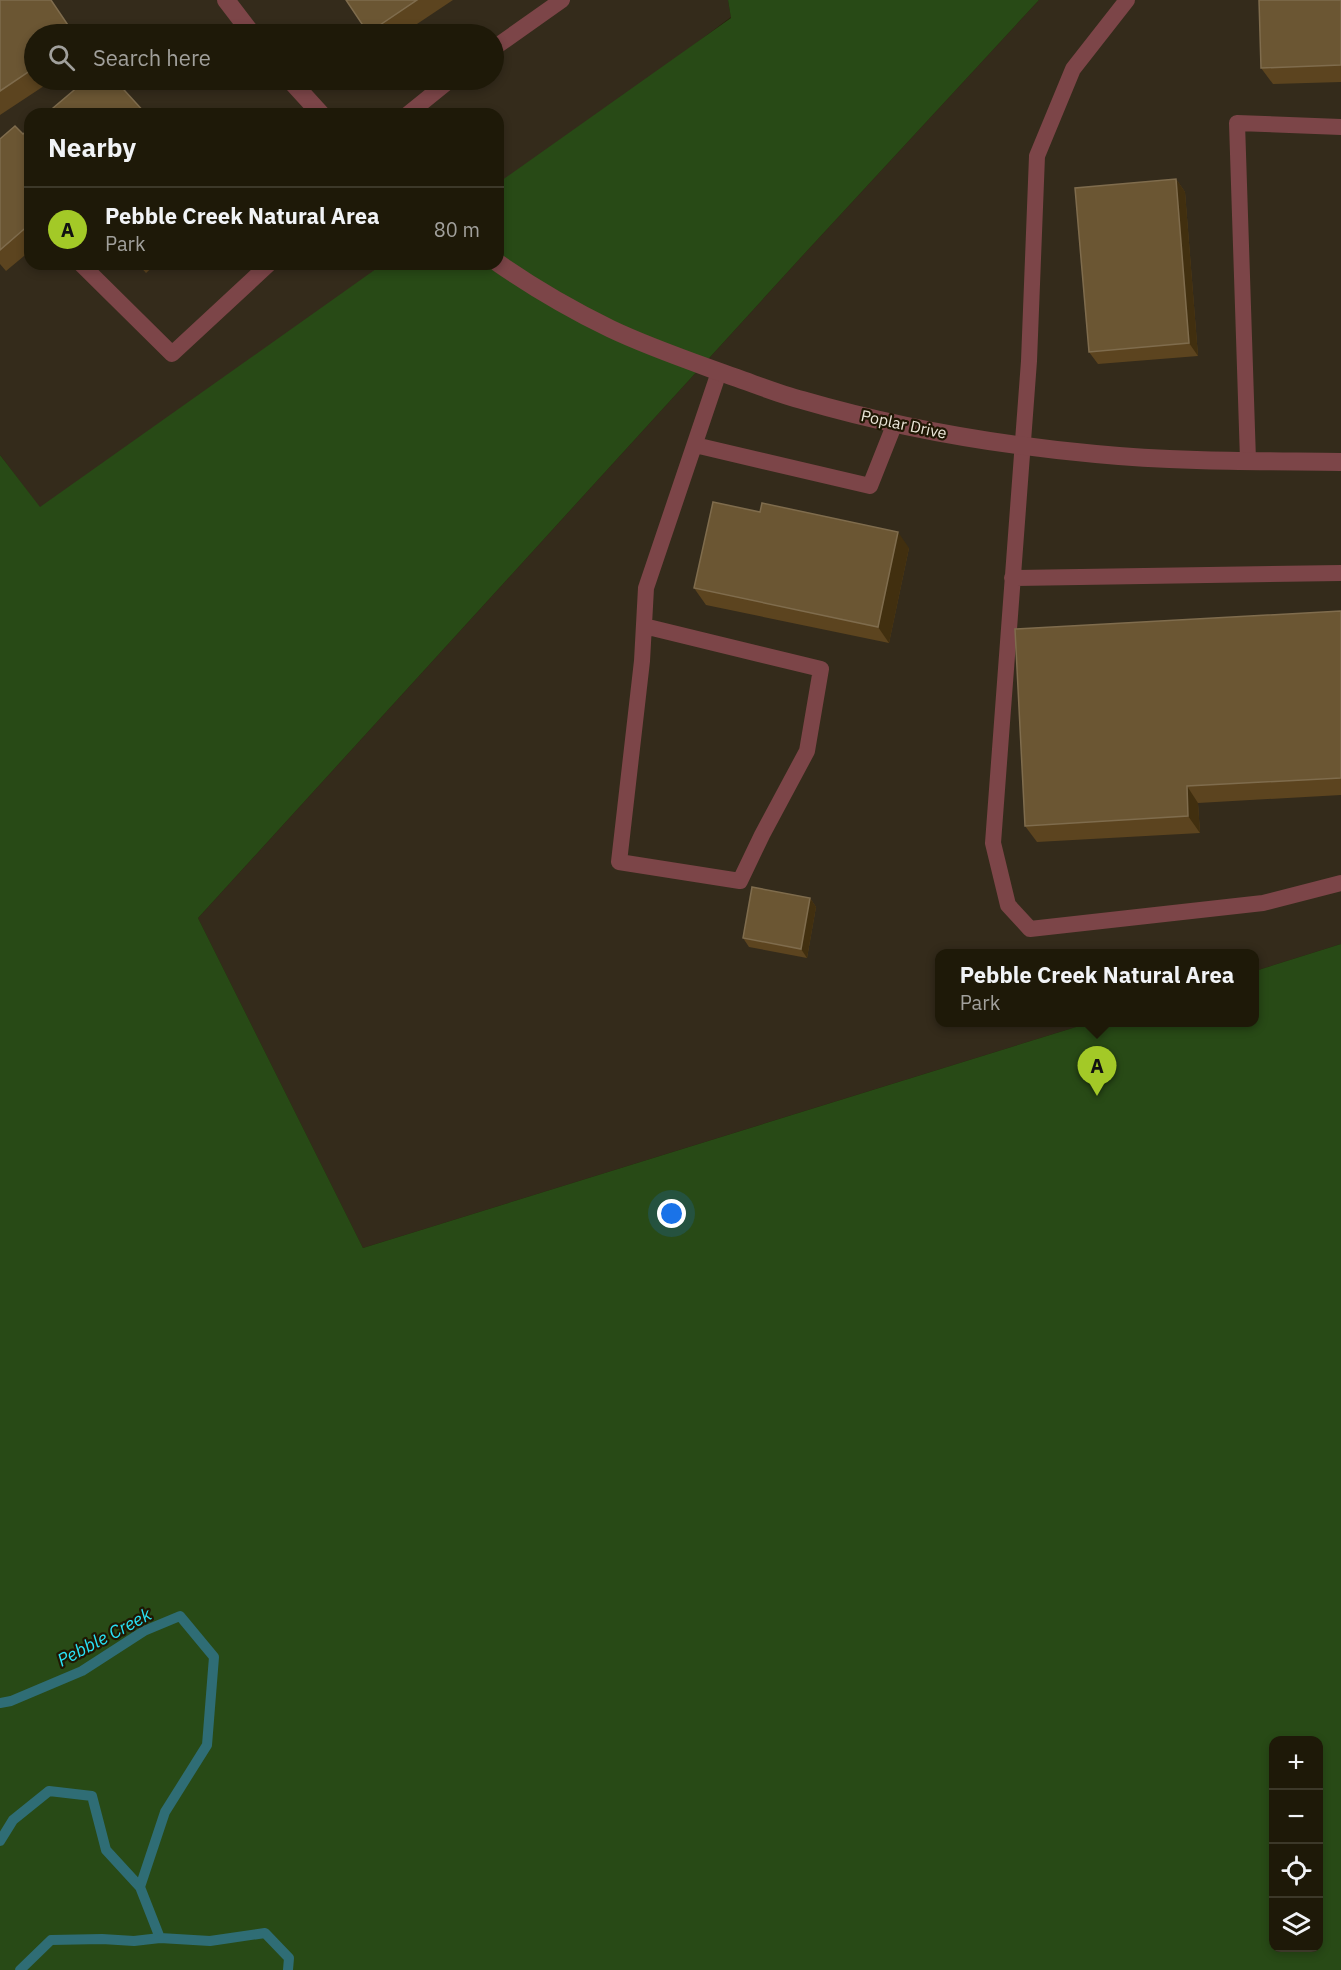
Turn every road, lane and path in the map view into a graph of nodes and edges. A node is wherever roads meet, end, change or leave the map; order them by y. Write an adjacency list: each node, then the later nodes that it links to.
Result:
1 (226, 0): 4 (street)
2 (562, 0): 5 (lane)
3 (1127, 0): 17 (lane)
4 (244, 24)
5 (504, 41)
6 (299, 90): 8 (street)
7 (438, 90): 9 (lane)
8 (316, 108)
9 (415, 108)
10 (1341, 127): 18 (lane)
11 (504, 267): 14 (street, Poplar Drive)
12 (87, 270): 13 (lane)
13 (262, 270)
14 (719, 372): 15 (street, Poplar Drive); 16 (lane)
15 (895, 423): 16 (lane); 17 (street, Poplar Drive)
16 (695, 445): 22 (lane)
17 (1022, 446): 18 (street, Poplar Drive); 21 (lane)
18 (1248, 460): 19 (street, Poplar Drive)
19 (1341, 462)
20 (1341, 573): 21 (lane)
21 (1012, 578): 23 (lane)
22 (644, 626): 22 (lane)
23 (1341, 883)

